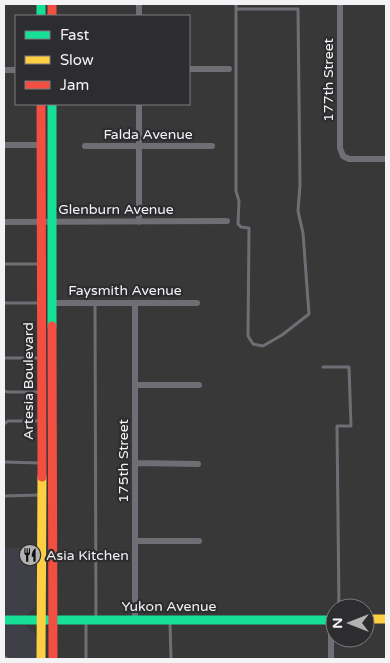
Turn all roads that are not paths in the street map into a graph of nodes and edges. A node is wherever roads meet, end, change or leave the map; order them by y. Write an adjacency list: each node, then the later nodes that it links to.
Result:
1 (236, 4): 3 (lane)
2 (340, 4): 14 (street, 177th Street)
3 (236, 9): 3 (lane)
4 (190, 69): 5 (street)
5 (229, 69)
6 (41, 105): 9 (main road, Artesia Boulevard)
7 (52, 105): 16 (main road, Artesia Boulevard)
8 (139, 105): 12 (street)
9 (41, 145): 10 (street); 15 (main road, Artesia Boulevard)
10 (4, 146)
11 (85, 146): 12 (street, Falda Avenue)
12 (139, 146): 13 (street, Falda Avenue); 19 (street)
13 (212, 146)
14 (386, 159)
15 (42, 221): 16 (street, Glenburn Avenue); 18 (street, Glenburn Avenue); 21 (main road, Artesia Boulevard)
16 (52, 221): 19 (street, Glenburn Avenue); 24 (main road, Artesia Boulevard)
17 (228, 221): 19 (street, Glenburn Avenue)
18 (4, 222)
19 (140, 222)
20 (4, 264): 21 (lane)
21 (42, 264): 23 (main road, Artesia Boulevard)
22 (4, 303): 23 (lane)
23 (42, 303): 29 (main road, Artesia Boulevard)
24 (52, 303): 25 (street, Faysmith Avenue); 48 (main road, Artesia Boulevard)
25 (95, 303): 26 (street, Faysmith Avenue); 50 (lane)
26 (135, 303): 27 (street, Faysmith Avenue); 31 (street, 175th Street)
27 (197, 303)
28 (4, 358): 29 (lane)
29 (42, 358): 34 (main road, Artesia Boulevard)
30 (323, 367): 45 (lane)
31 (135, 385): 32 (street); 39 (street, 175th Street)
32 (199, 385)
33 (4, 391): 34 (lane)
34 (42, 392): 35 (main road, Artesia Boulevard)
35 (42, 421): 36 (lane); 38 (main road, Artesia Boulevard)
36 (4, 424)
37 (4, 462): 38 (lane)
38 (42, 463): 42 (main road, Artesia Boulevard)
39 (135, 464): 40 (street); 43 (street, 175th Street)
40 (198, 464)
41 (4, 496): 42 (lane)
42 (42, 496): 47 (main road, Artesia Boulevard)
43 (135, 541): 44 (street); 51 (street, 175th Street)
44 (199, 541)
45 (339, 598)
46 (4, 620): 47 (main road, Yukon Avenue)
47 (41, 620): 48 (main road, Yukon Avenue); 56 (main road, Artesia Boulevard)
48 (53, 620): 49 (main road, Yukon Avenue); 57 (main road, Artesia Boulevard)
49 (86, 620): 50 (main road, Yukon Avenue); 58 (lane)
50 (96, 620): 51 (main road, Yukon Avenue)
51 (135, 620): 52 (main road, Yukon Avenue)
52 (170, 620): 53 (main road, Yukon Avenue); 59 (lane)
53 (325, 620)
54 (4, 657): 55 (lane)
55 (8, 659)
56 (41, 659)
57 (53, 659)
58 (86, 659)
59 (171, 659)

